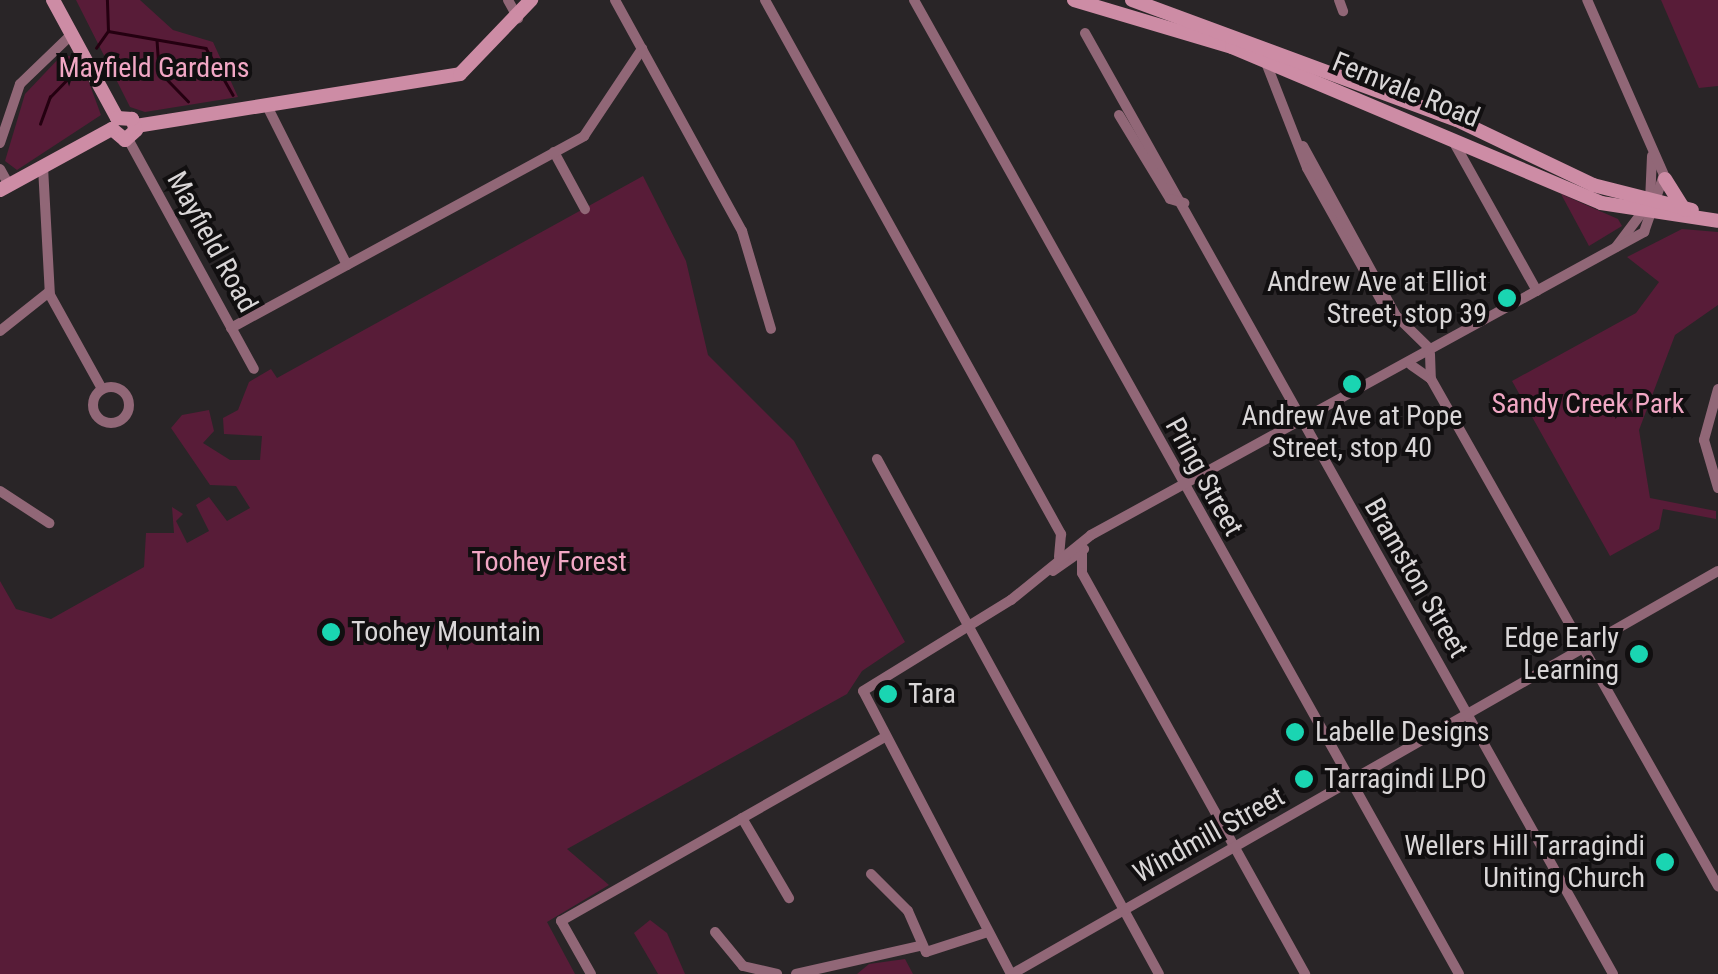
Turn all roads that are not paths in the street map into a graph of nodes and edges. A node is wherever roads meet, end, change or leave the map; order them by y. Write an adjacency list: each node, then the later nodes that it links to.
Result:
1 (508, 0): 10 (street)
2 (531, 0): 10 (street)
3 (615, 0): 13 (street)
4 (765, 0): 52 (street)
5 (914, 0): 48 (street, Pring Street)
6 (1074, 0): 14 (street, Fernvale Road)
7 (1132, 0): 14 (street, Fernvale Road)
8 (1587, 0): 21 (street)
9 (56, 1): 12 (street)
10 (518, 18): 15 (street)
11 (1084, 33): 27 (street, Bramston Street)
12 (72, 34): 17 (street); 20 (street)
13 (642, 50): 22 (street); 37 (street)
14 (1263, 54): 19 (street, Fernvale Road); 29 (street, Fernvale Road); 39 (street)
15 (267, 106): 18 (street); 33 (street)
16 (1119, 115): 27 (street, Bramston Street)
17 (114, 124): 18 (street); 23 (street)
18 (132, 133): 36 (street, Mayfield Road)
19 (1449, 135): 29 (street, Fernvale Road); 35 (street)
20 (0, 143)
21 (1652, 151): 25 (street); 29 (street)
22 (554, 152): 28 (street); 33 (street)
23 (43, 166): 26 (street); 34 (street)
24 (0, 168): 26 (street)
25 (1665, 180): 29 (street); 30 (street)
26 (4, 188)
27 (1184, 203): 46 (street, Bramston Street)
28 (585, 209)
29 (1652, 209): 30 (street, Fernvale Road); 32 (street, Fernvale Road); 35 (street)
30 (1684, 210): 31 (street, Fernvale Road)
31 (1718, 213)
32 (1718, 221)
33 (347, 265): 36 (street)
34 (50, 292): 38 (street); 44 (street)
35 (1537, 292): 40 (street)
36 (231, 328): 42 (street, Mayfield Road)
37 (771, 329)
38 (0, 331)
39 (1407, 336): 40 (street); 41 (street)
40 (1429, 350): 41 (street); 43 (street)
41 (1409, 362): 43 (street); 46 (street)
42 (254, 368)
43 (1431, 378): 58 (street)
44 (102, 390)
45 (1718, 390): 49 (street)
46 (1301, 422): 48 (street); 59 (street, Bramston Street)
47 (877, 459): 57 (street)
48 (1184, 488): 53 (street); 61 (street, Pring Street)
49 (1718, 488)
50 (0, 491): 51 (street)
51 (49, 523)
52 (1060, 534): 53 (street); 54 (street)
53 (1081, 546): 54 (street); 56 (street)
54 (1061, 560): 56 (street); 57 (street)
55 (1718, 570): 58 (street, Windmill Street)
56 (1082, 574): 63 (street)
57 (968, 626): 60 (street); 67 (street)
58 (1585, 648): 59 (street, Windmill Street); 65 (street)
59 (1468, 714): 61 (street, Windmill Street); 78 (street, Bramston Street)
60 (883, 738): 62 (street); 69 (street)
61 (1350, 781): 63 (street, Windmill Street); 77 (street, Pring Street)
62 (742, 818): 66 (street); 71 (street)
63 (1234, 848): 67 (street, Windmill Street); 76 (street)
64 (871, 874): 70 (street)
65 (1718, 886)
66 (789, 898)
67 (1124, 910): 74 (street, Windmill Street); 75 (street)
68 (715, 932): 72 (street)
69 (988, 932): 70 (street); 74 (street)
70 (919, 946): 73 (street)
71 (591, 974)
72 (777, 974)
73 (796, 974)
74 (1012, 974)
75 (1159, 974)
76 (1304, 974)
77 (1458, 974)
78 (1613, 974)

